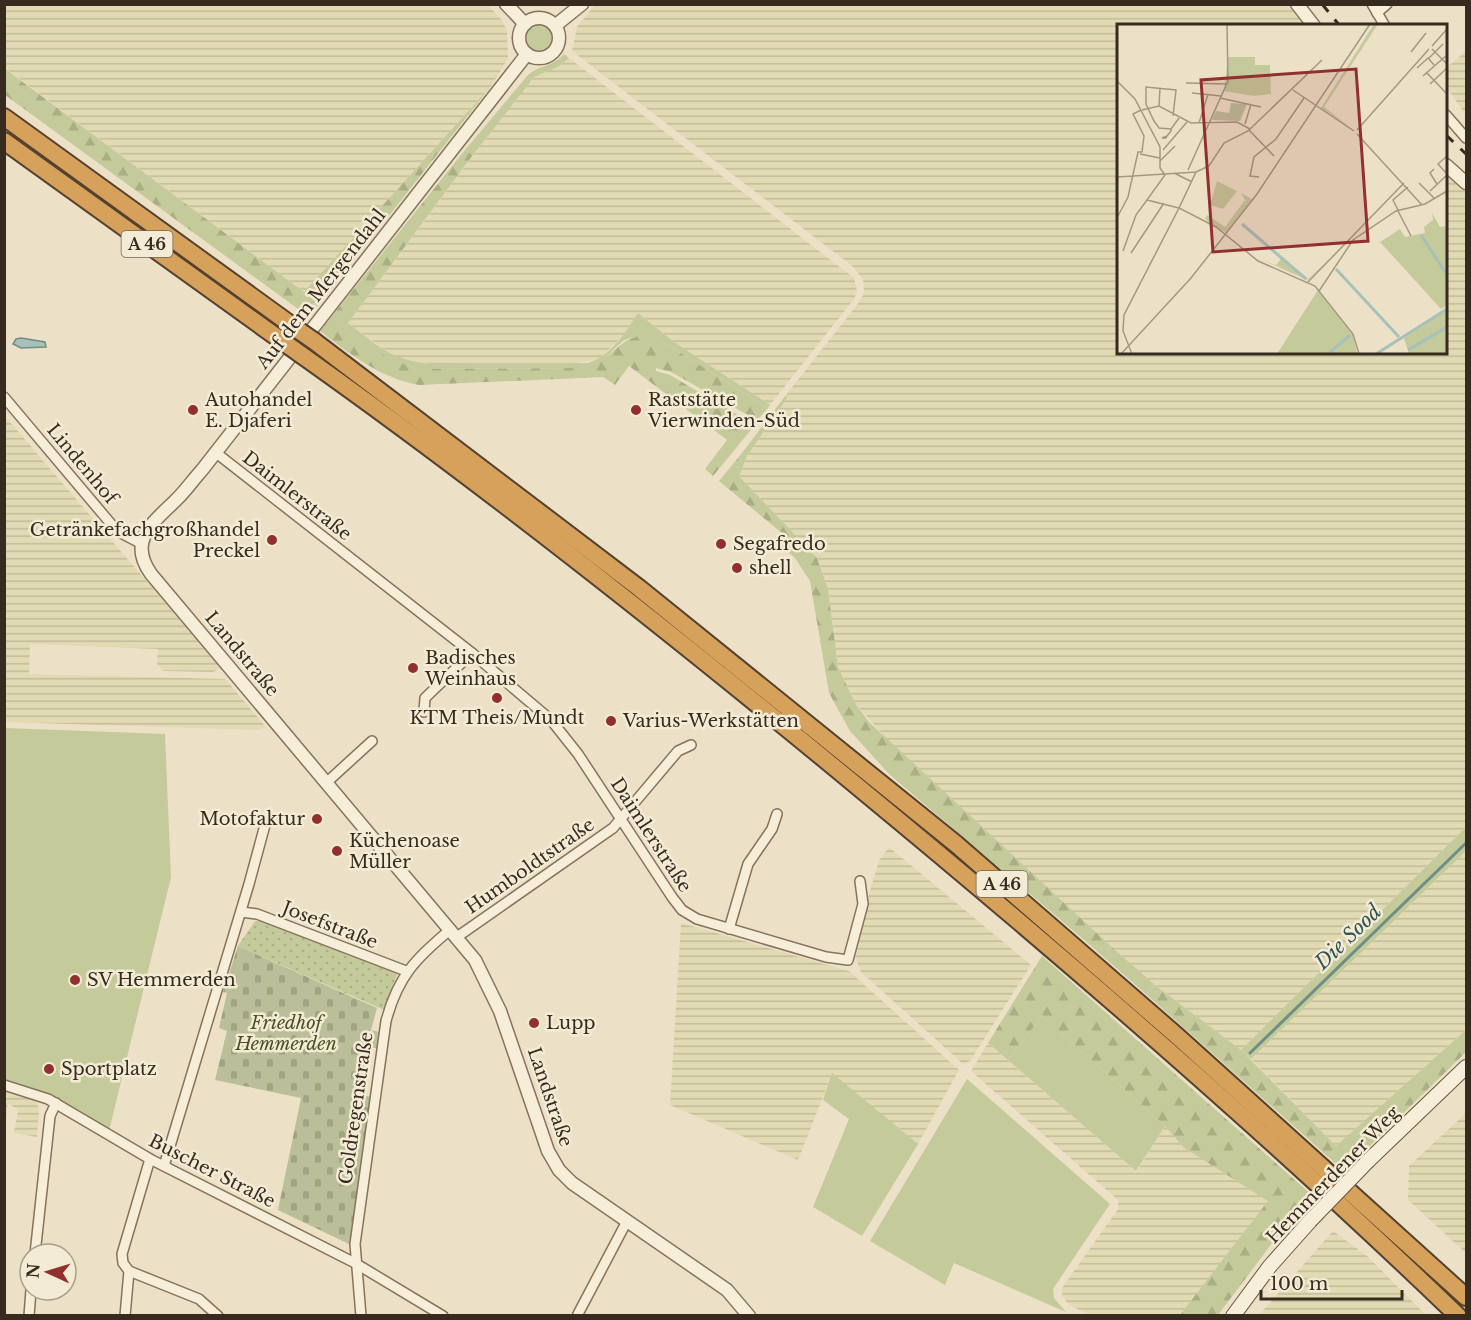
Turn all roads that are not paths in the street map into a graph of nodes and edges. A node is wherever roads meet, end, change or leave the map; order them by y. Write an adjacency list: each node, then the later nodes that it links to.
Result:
1 (506, 4): 7 (street)
2 (582, 4): 10 (street)
3 (1297, 4): 8 (street)
4 (1371, 4): 6 (street)
5 (1387, 4): 6 (street)
6 (1377, 13): 9 (street)
7 (525, 24): 10 (street); 11 (street)
8 (1312, 24)
9 (1384, 24)
10 (556, 25): 11 (street)
11 (527, 54): 19 (street, Auf dem Mergendahl)
12 (1447, 116): 14 (street)
13 (4, 117): 43 (highway, A 46)
14 (1467, 138)
15 (4, 141): 51 (highway, A 46)
16 (1447, 166): 17 (street)
17 (1467, 183)
18 (4, 398): 20 (street, Lindenhof)
19 (215, 452): 20 (street, Auf dem Mergendahl); 21 (street, Daimlerstraße)
20 (142, 544): 25 (street, Landstraße)
21 (472, 653): 22 (street); 27 (street, Daimlerstraße)
22 (424, 712)
23 (372, 741): 25 (street)
24 (691, 746): 27 (street, Humboldtstraße)
25 (326, 783): 32 (street, Landstraße)
26 (777, 814): 31 (street)
27 (621, 820): 31 (street, Daimlerstraße); 32 (street, Humboldtstraße)
28 (265, 825): 30 (street)
29 (860, 881): 31 (street, Daimlerstraße)
30 (241, 912): 33 (street, Josefstraße); 38 (street)
31 (729, 929)
32 (454, 933): 33 (street, Goldregenstraße); 39 (street, Landstraße)
33 (406, 971): 41 (street, Goldregenstraße)
34 (1467, 1066): 50 (main road, Hemmerdener Weg, bridge)
35 (4, 1085): 36 (street, Buscher Straße)
36 (56, 1103): 37 (street, Buscher Straße); 40 (street)
37 (150, 1159): 38 (street, Buscher Straße); 42 (street)
38 (164, 1166): 41 (street, Buscher Straße)
39 (627, 1221): 44 (street); 49 (street, Landstraße)
40 (36, 1242)
41 (355, 1263): 47 (street, Goldregenstraße); 48 (street, Buscher Straße)
42 (129, 1271): 45 (street); 46 (street)
43 (1467, 1297)
44 (578, 1314)
45 (125, 1316)
46 (218, 1316)
47 (361, 1316)
48 (443, 1316)
49 (749, 1316)
50 (1233, 1316)
51 (1458, 1316)

